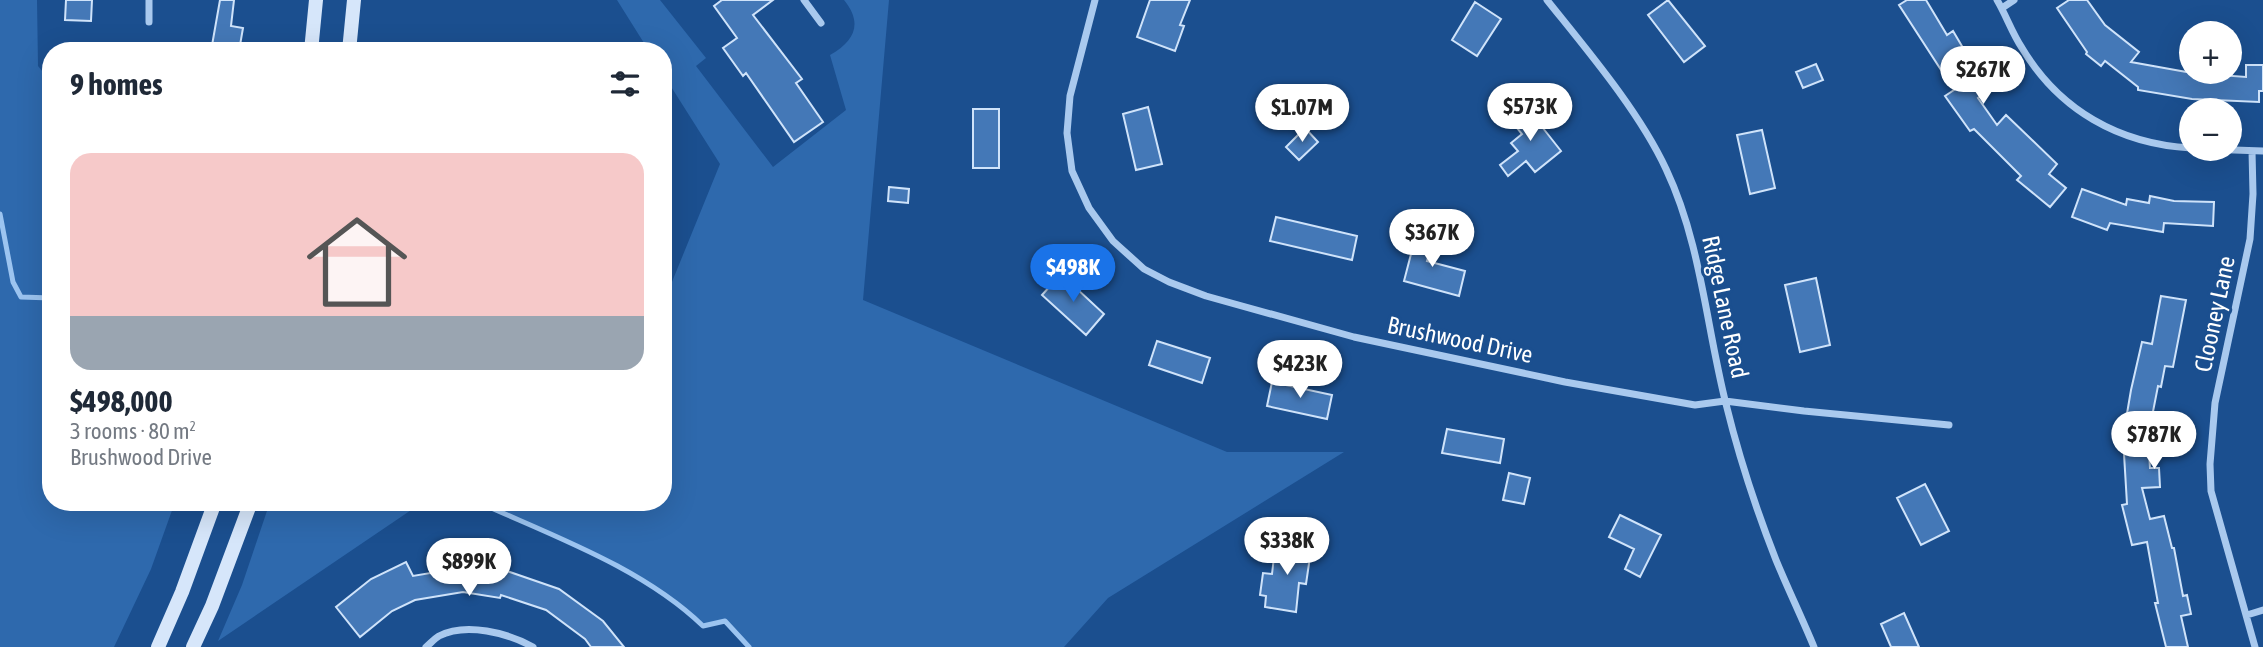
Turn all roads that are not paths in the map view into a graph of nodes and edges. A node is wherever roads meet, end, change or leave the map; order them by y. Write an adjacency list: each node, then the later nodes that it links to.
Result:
1 (149, 0): 10 (street)
2 (316, 0): 12 (main road)
3 (354, 0): 13 (main road)
4 (804, 0): 11 (street)
5 (1095, 0): 18 (street, Brushwood Drive)
6 (1547, 0): 18 (street, Ridge Lane Road)
7 (1997, 0): 9 (street)
8 (2014, 0): 9 (street)
9 (2002, 8): 14 (street)
10 (149, 22)
11 (821, 23)
12 (312, 42)
13 (350, 42)
14 (2179, 146)
15 (2242, 151): 16 (street)
16 (2252, 151): 17 (street); 23 (street, Clooney Lane)
17 (2263, 151)
18 (1726, 401): 19 (street, Brushwood Drive); 28 (street, Ridge Lane Road)
19 (1949, 425)
20 (212, 511): 24 (main road)
21 (248, 511): 25 (main road)
22 (2263, 610): 23 (street)
23 (2247, 615): 29 (street, Clooney Lane)
24 (158, 647)
25 (193, 647)
26 (426, 647): 27 (street)
27 (533, 647)
28 (1814, 647)
29 (2255, 647)

